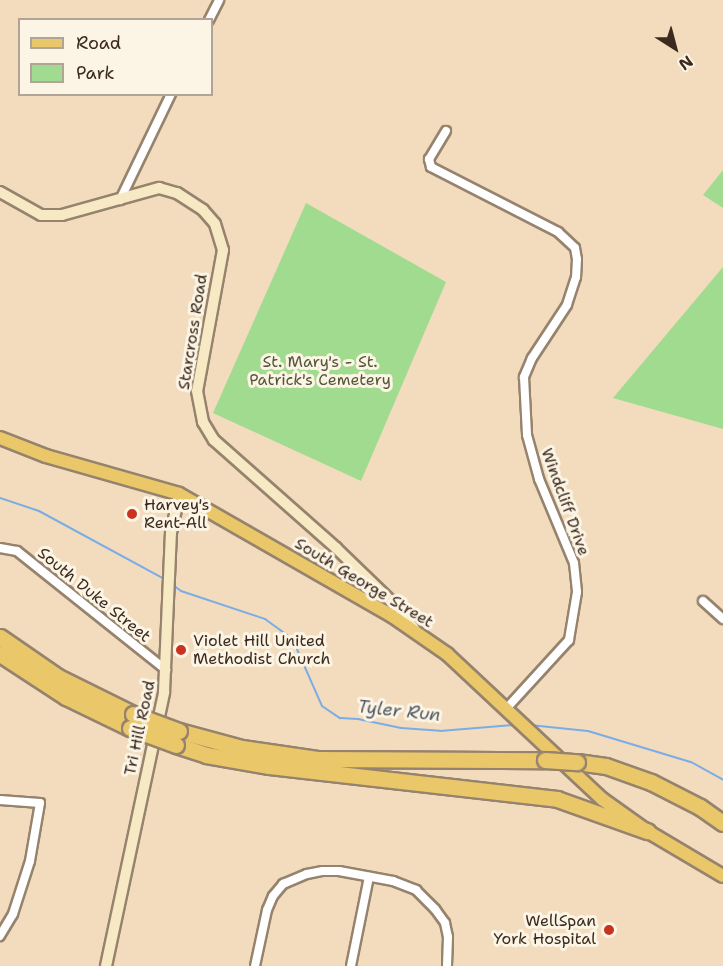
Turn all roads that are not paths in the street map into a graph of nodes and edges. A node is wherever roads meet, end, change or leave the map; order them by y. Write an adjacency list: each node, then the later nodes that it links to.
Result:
1 (219, 0): 2 (street)
2 (210, 18)
3 (170, 96): 6 (street)
4 (446, 131): 16 (street, Windcliff Drive)
5 (0, 192): 6 (street, Starcross Road)
6 (120, 200): 12 (street, Starcross Road)
7 (0, 438): 8 (main road, South George Street)
8 (179, 494): 12 (main road, South George Street); 15 (street, Tri Hill Road)
9 (0, 548): 15 (street, South Duke Street)
10 (703, 601): 11 (street)
11 (723, 619)
12 (415, 629): 16 (main road, South George Street)
13 (0, 637): 17 (highway)
14 (0, 654): 17 (highway)
15 (167, 670): 25 (street, Tri Hill Road)
16 (506, 709): 21 (main road, South George Street)
17 (132, 721): 18 (highway, bridge)
18 (177, 738): 20 (highway, bridge); 21 (highway)
19 (0, 800): 24 (street)
20 (723, 824)
21 (647, 831): 22 (main road, South George Street)
22 (723, 876)
23 (369, 877): 26 (street); 27 (street); 28 (street)
24 (0, 936)
25 (106, 966)
26 (255, 966)
27 (351, 966)
28 (447, 966)

